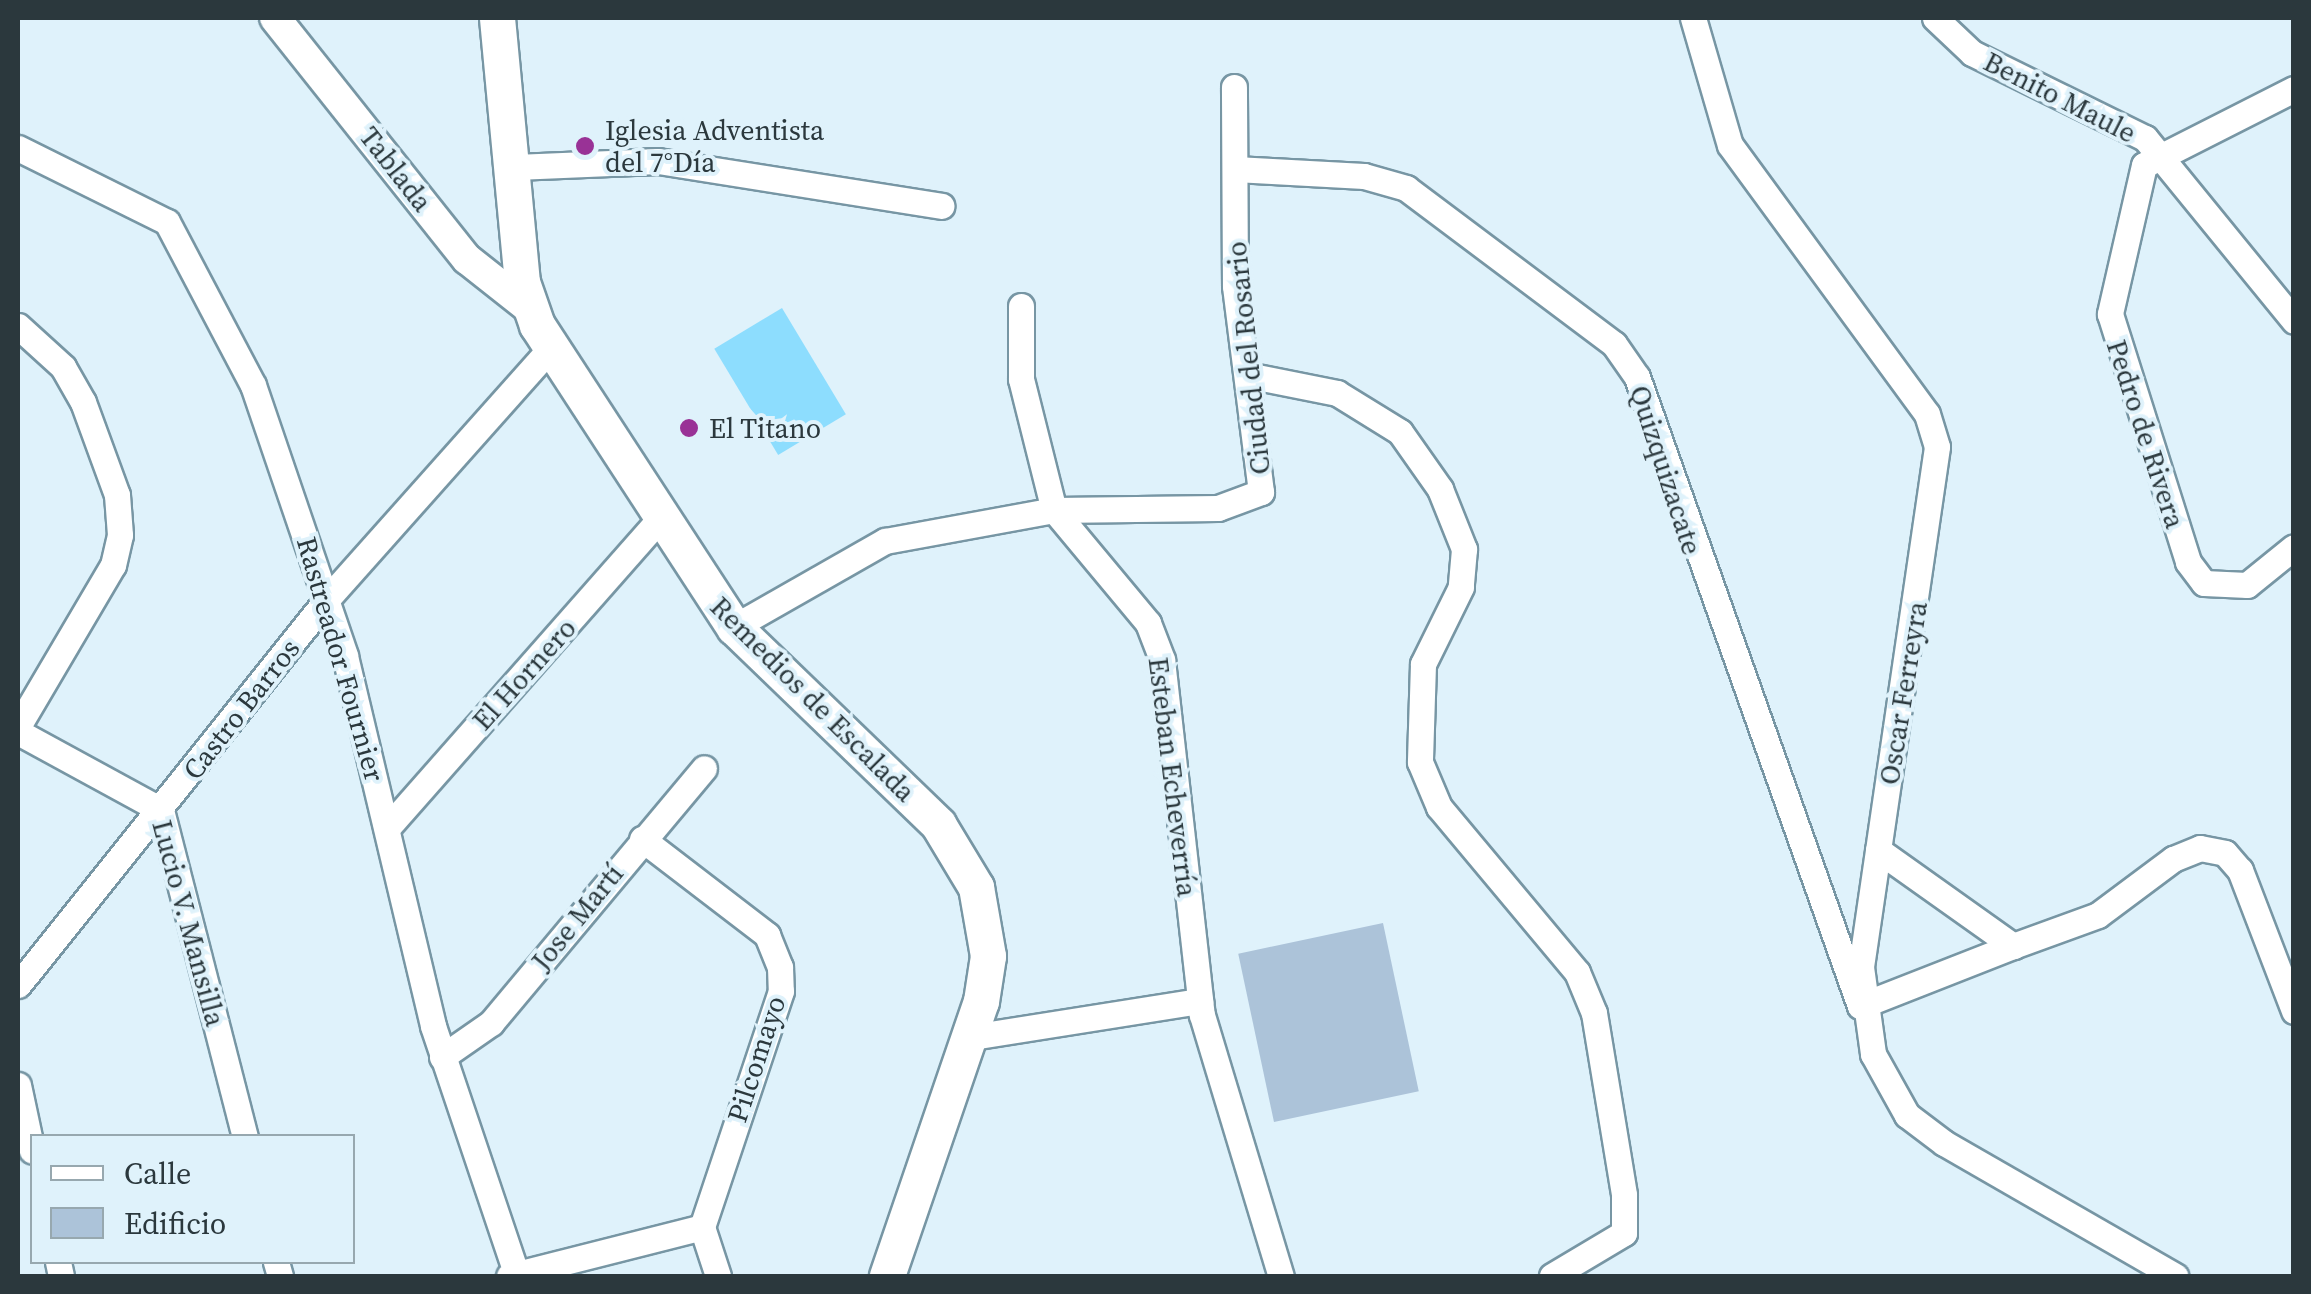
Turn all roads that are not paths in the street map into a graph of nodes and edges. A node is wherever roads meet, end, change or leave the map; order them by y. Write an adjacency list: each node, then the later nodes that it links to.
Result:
1 (275, 18): 13 (street, Tablada)
2 (497, 18): 9 (main road, Remedios de Escalada)
3 (1693, 18): 28 (street, Oscar Ferreyra)
4 (1935, 18): 8 (street, Benito Maule)
5 (1234, 86): 10 (street, Ciudad del Rosario)
6 (2294, 89): 8 (street)
7 (18, 148): 21 (street, Rastreador Fournier)
8 (2158, 154): 14 (street, Benito Maule); 20 (street, Pedro de Rivera)
9 (515, 167): 11 (street); 13 (main road, Remedios de Escalada)
10 (1234, 169): 17 (street, Ciudad del Rosario); 32 (street, Quizquizacate)
11 (941, 206)
12 (1021, 306): 18 (street, Esteban Echeverría)
13 (530, 308): 16 (main road, Remedios de Escalada)
14 (2294, 322)
15 (18, 326): 23 (street, Lucio V. Mansilla)
16 (551, 348): 19 (main road, Remedios de Escalada); 21 (street, Castro Barros)
17 (1247, 375): 18 (street, Ciudad del Rosario); 44 (street)
18 (1054, 510): 22 (street, Ciudad del Rosario); 31 (street, Esteban Echeverría)
19 (658, 522): 22 (main road, Remedios de Escalada); 26 (street, El Hornero)
20 (2294, 547)
21 (327, 600): 25 (street, Castro Barros); 26 (street, Rastreador Fournier)
22 (734, 628): 34 (main road, Remedios de Escalada)
23 (18, 729): 25 (street, Lucio V. Mansilla)
24 (704, 768): 27 (street, Jose Martí)
25 (160, 810): 30 (street, Castro Barros); 37 (street, Lucio V. Mansilla)
26 (388, 827): 35 (street, Rastreador Fournier)
27 (642, 839): 35 (street, Jose Martí); 39 (street, Pilcomayo)
28 (1878, 850): 29 (street); 32 (street, Oscar Ferreyra)
29 (2013, 946): 32 (street); 33 (street)
30 (18, 985)
31 (1200, 1001): 34 (street); 43 (street, Esteban Echeverría)
32 (1860, 1006): 45 (street, Oscar Ferreyra)
33 (2294, 1012)
34 (972, 1037): 42 (main road, Remedios de Escalada)
35 (442, 1057): 40 (street, Rastreador Fournier)
36 (18, 1084): 38 (street)
37 (244, 1134)
38 (30, 1141)
39 (702, 1227): 40 (street); 41 (street)
40 (513, 1276)
41 (718, 1276)
42 (887, 1276)
43 (1281, 1276)
44 (1552, 1276)
45 (2176, 1276)

